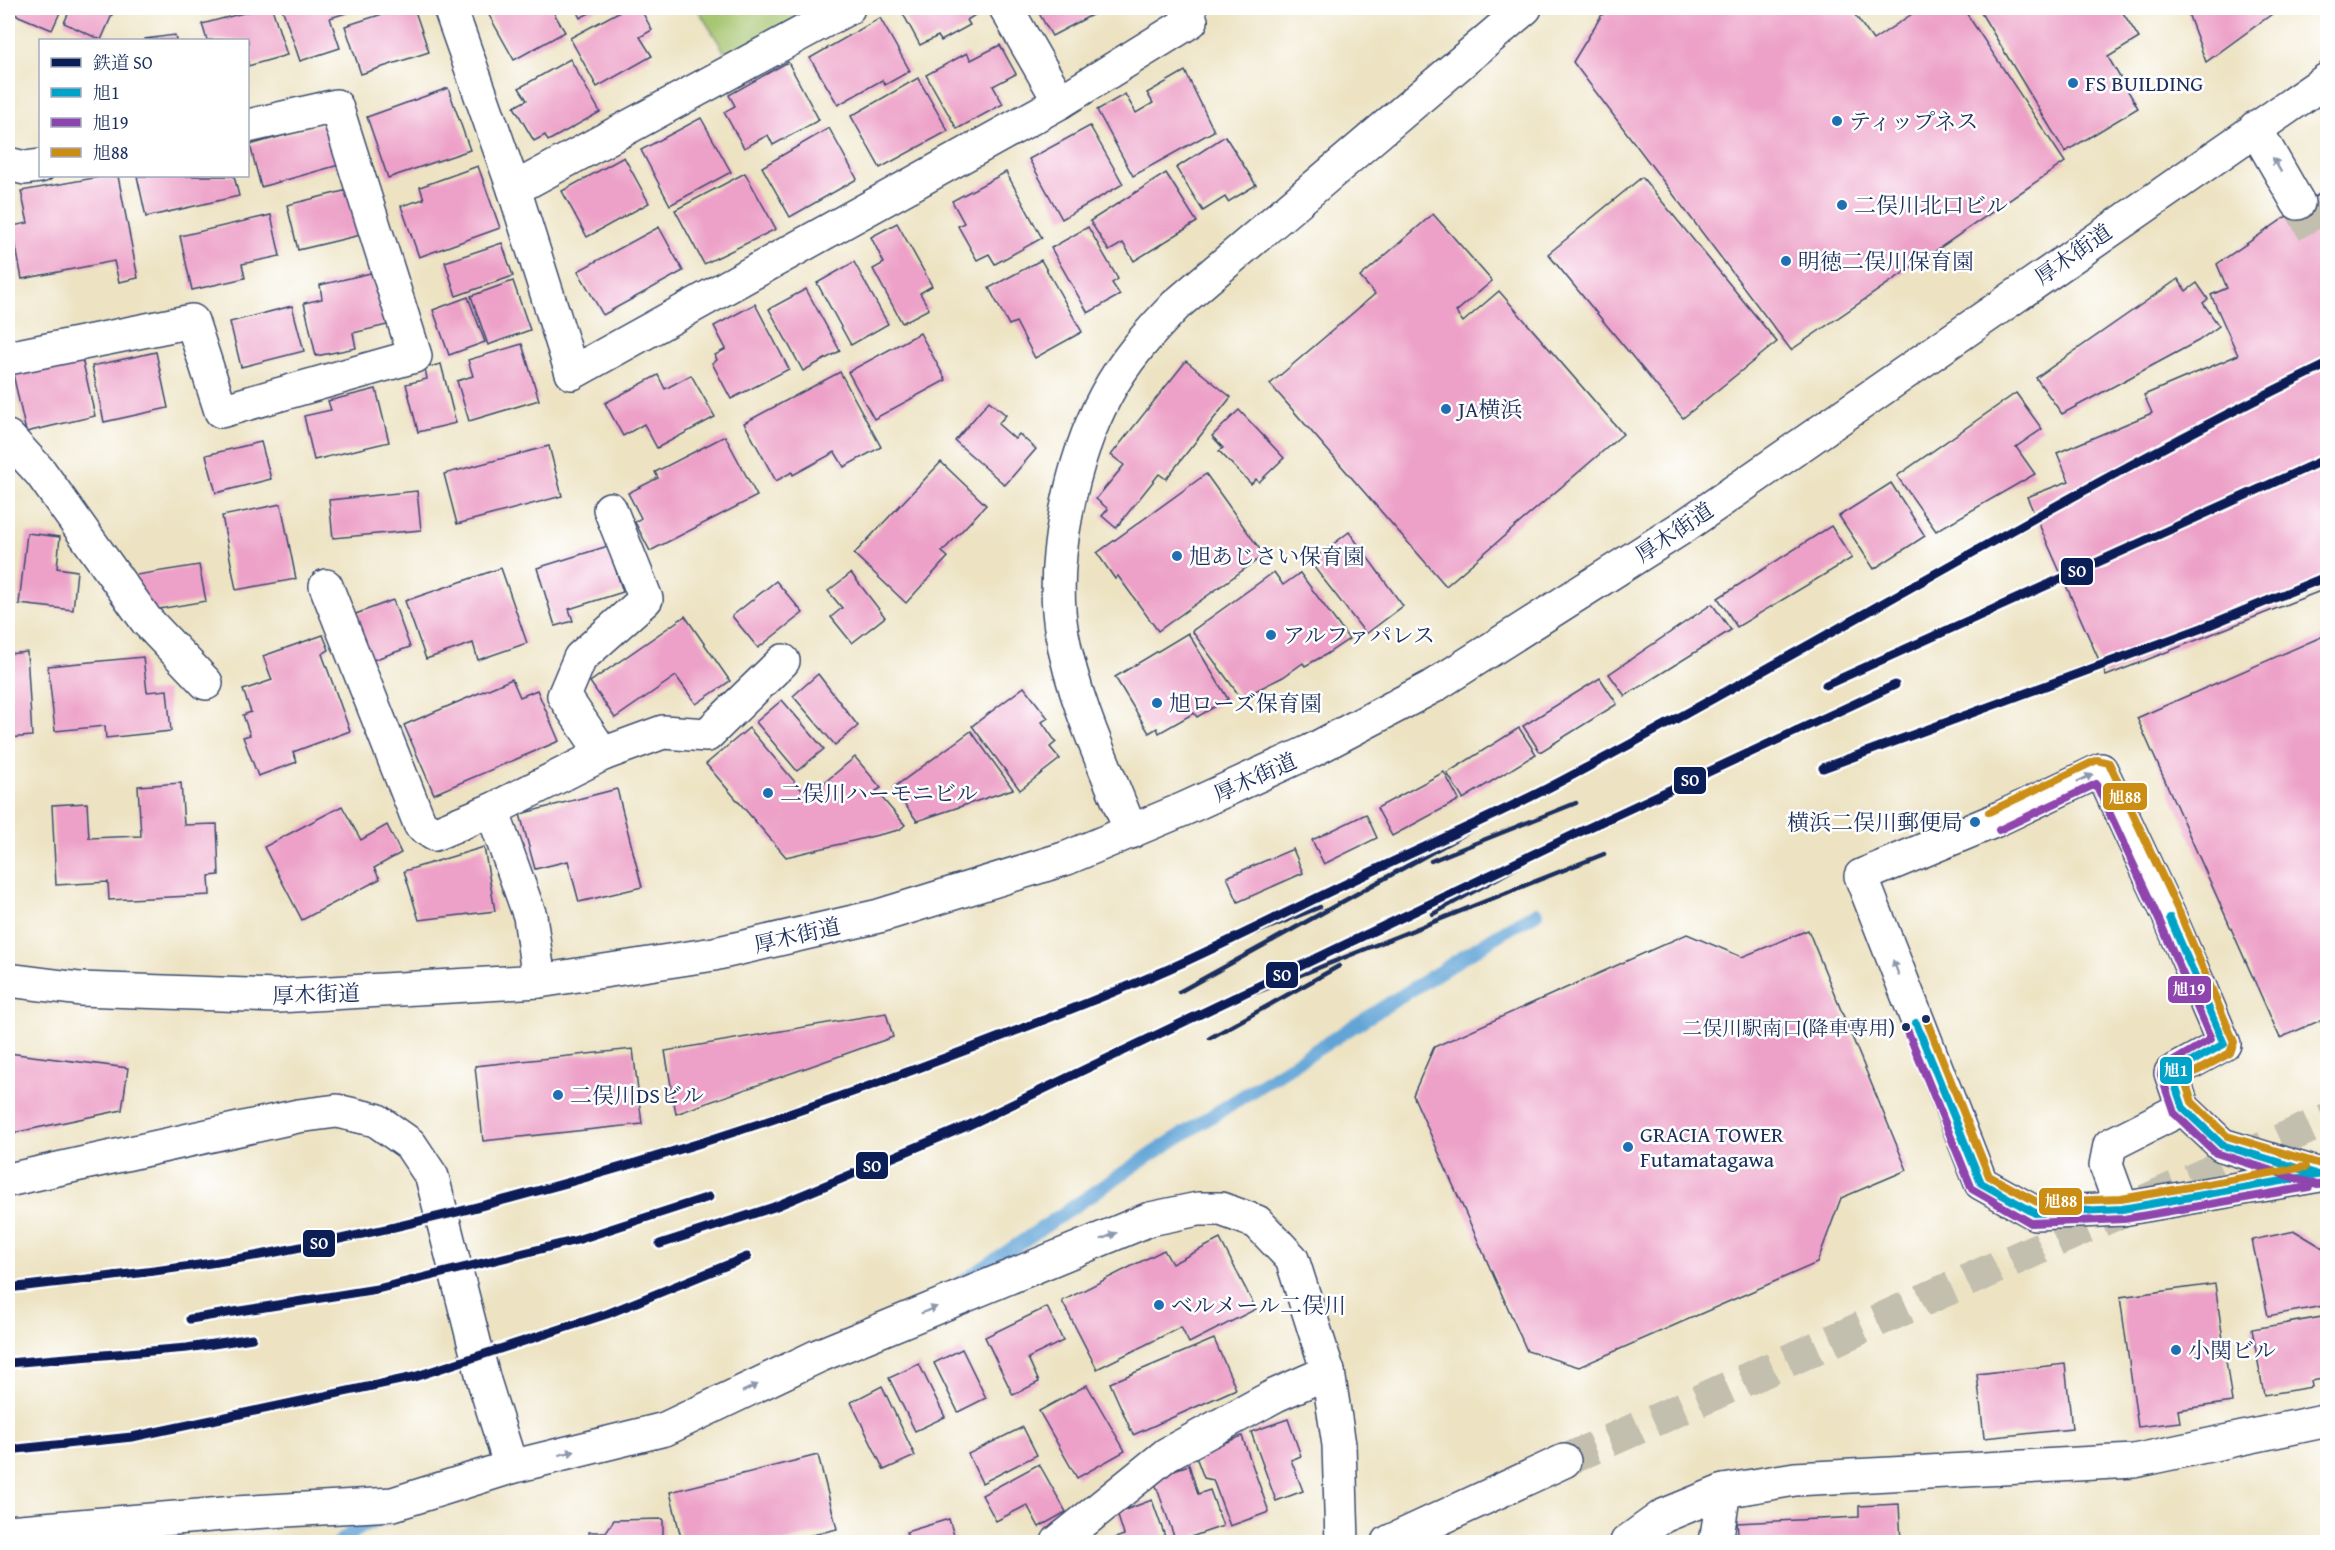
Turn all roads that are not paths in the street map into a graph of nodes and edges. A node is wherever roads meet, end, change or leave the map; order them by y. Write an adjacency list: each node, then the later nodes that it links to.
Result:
1 (450, 8): 12 (street)
2 (848, 8): 12 (street)
3 (1006, 8): 7 (street)
4 (1186, 8): 7 (street)
5 (1525, 8): 22 (street)
6 (2328, 79): 9 (street, 厚木街道)
7 (1060, 102): 12 (street)
8 (249, 126): 14 (street)
9 (2255, 128): 13 (street, one-way to 9); 22 (street, 厚木街道)
10 (8, 164): 11 (street)
11 (39, 166)
12 (514, 189)
13 (2298, 203)
14 (8, 358)
15 (8, 437): 19 (street)
16 (610, 509): 20 (street)
17 (326, 586): 21 (street)
18 (783, 661): 20 (street)
19 (206, 683)
20 (603, 754): 21 (street)
21 (492, 810): 24 (street)
22 (1131, 832): 24 (street, 厚木街道)
23 (8, 980): 24 (street, 厚木街道)
24 (539, 981)
25 (2183, 1108): 26 (street); 28 (street); 28 (street, one-way to 25)
26 (2324, 1174): 28 (street)
27 (8, 1180): 32 (street)
28 (2122, 1209)
29 (1328, 1372): 32 (street, one-way to 29); 37 (street); 38 (street)
30 (2328, 1420): 33 (street)
31 (1564, 1461): 39 (street)
32 (510, 1467): 35 (street)
33 (1724, 1491): 40 (street); 41 (street)
34 (286, 1530): 36 (street)
35 (8, 1532)
36 (144, 1542)
37 (1058, 1542)
38 (1342, 1542)
39 (1389, 1542)
40 (1627, 1542)
41 (1716, 1542)

